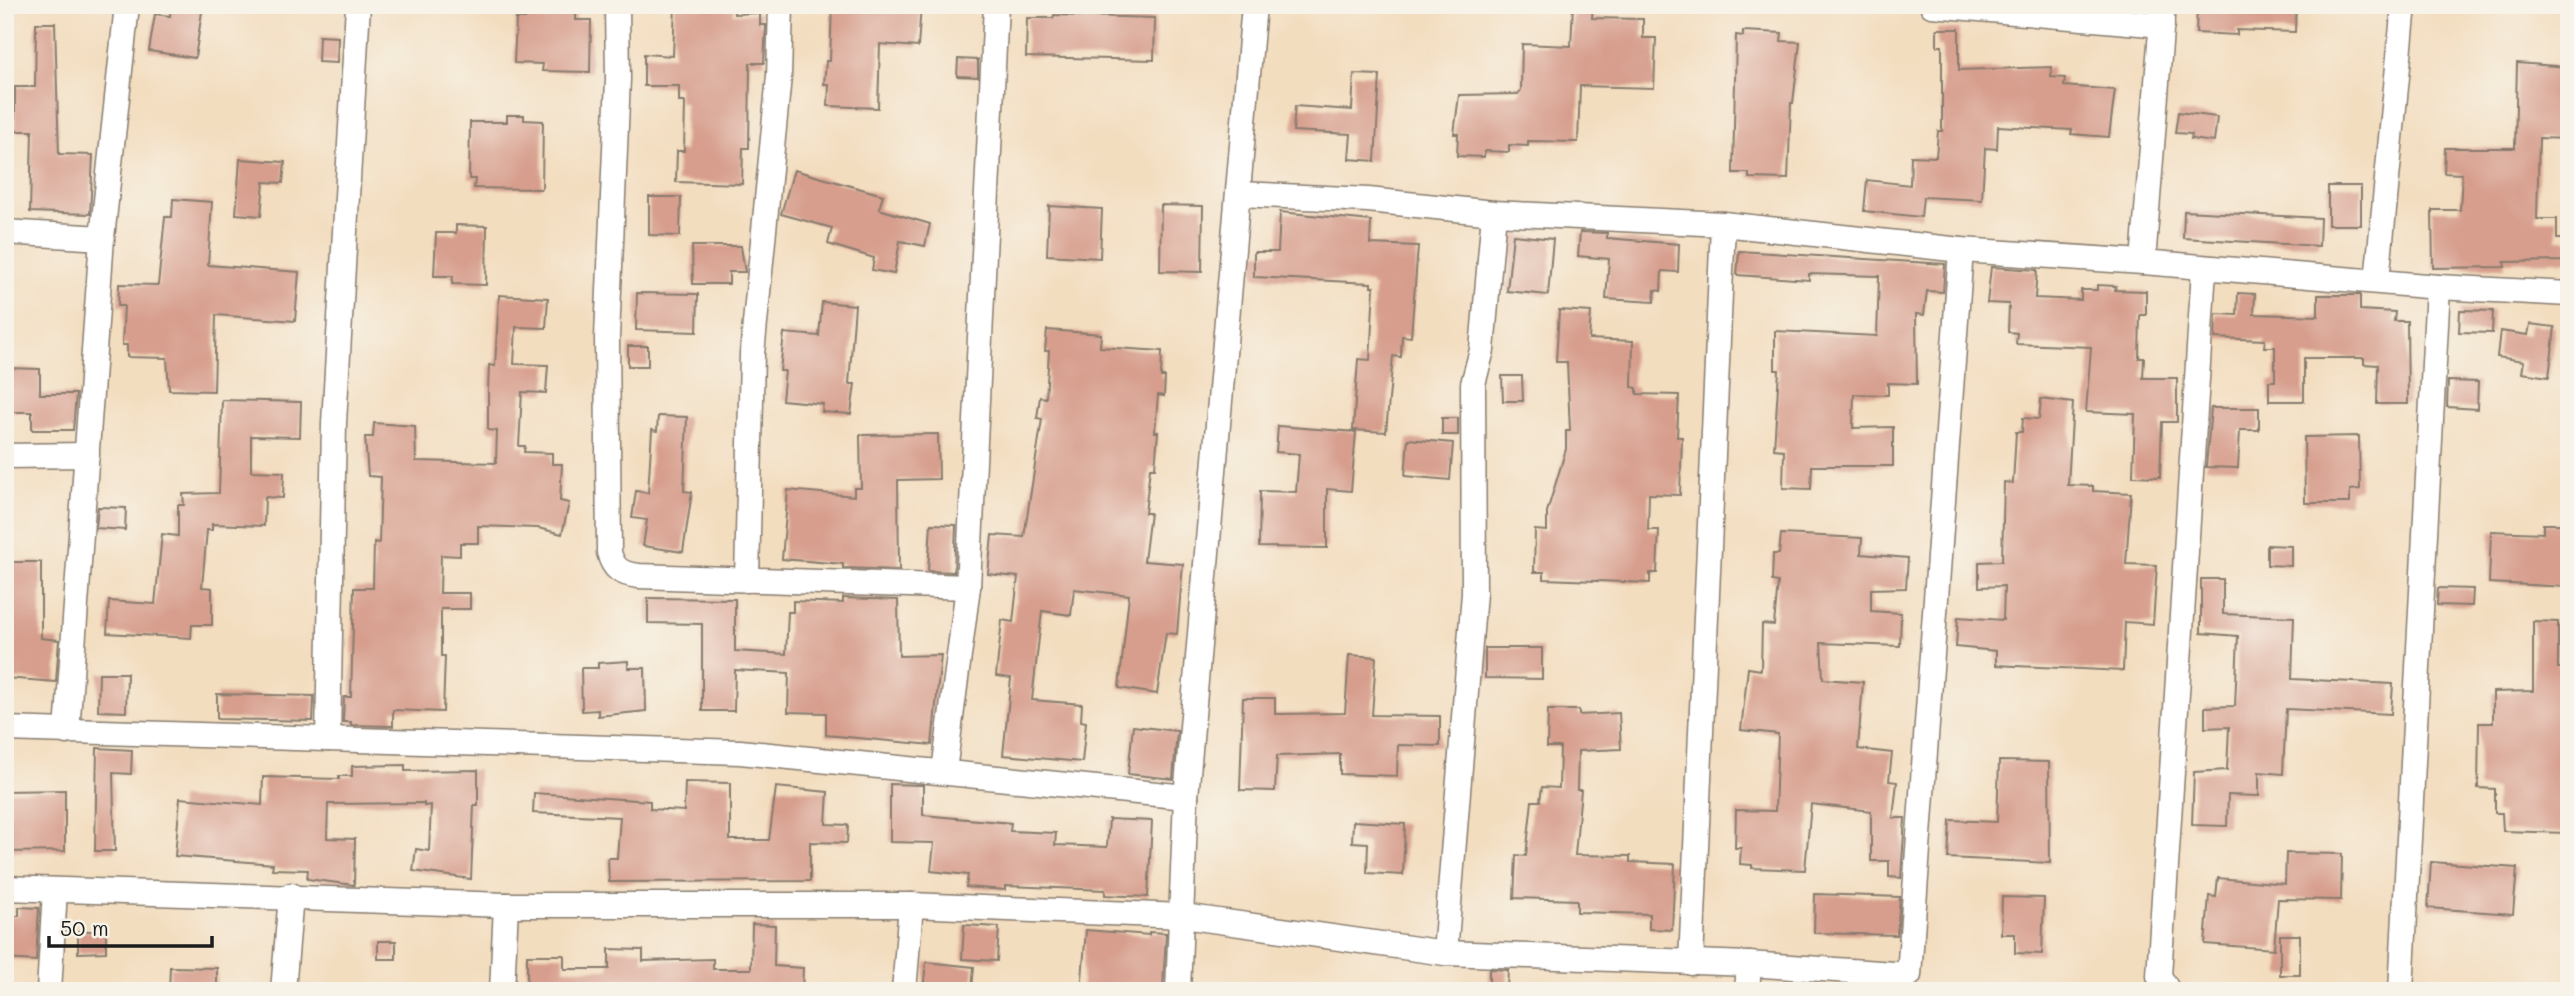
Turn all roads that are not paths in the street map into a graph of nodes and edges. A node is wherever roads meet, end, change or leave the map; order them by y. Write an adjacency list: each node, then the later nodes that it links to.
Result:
1 (127, 5): 14 (street)
2 (358, 5): 27 (street)
3 (617, 5): 23 (street)
4 (781, 5): 23 (street)
5 (996, 5): 24 (street)
6 (1254, 5): 10 (street)
7 (1932, 5): 9 (street)
8 (2403, 5): 18 (street)
9 (2162, 15): 16 (street)
10 (1240, 194): 11 (street); 29 (street)
11 (1493, 213): 12 (street); 36 (street)
12 (1723, 224): 15 (street); 37 (street)
13 (5, 232): 14 (street)
14 (102, 238): 21 (street)
15 (1961, 250): 16 (street); 38 (street)
16 (2143, 262): 17 (street)
17 (2204, 269): 18 (street); 45 (street)
18 (2377, 281): 19 (street)
19 (2438, 287): 20 (street); 46 (street)
20 (2569, 294)
21 (87, 455): 22 (street); 26 (street)
22 (5, 456)
23 (747, 580): 24 (street)
24 (968, 587): 28 (street)
25 (5, 729): 26 (street)
26 (67, 732): 27 (street)
27 (328, 739): 28 (street)
28 (944, 771): 29 (street)
29 (1186, 797): 35 (street)
30 (5, 888): 31 (street)
31 (55, 890): 32 (street); 39 (street)
32 (291, 895): 33 (street); 40 (street)
33 (506, 905): 34 (street); 41 (street)
34 (911, 905): 35 (street); 42 (street)
35 (1183, 916): 36 (street); 43 (street)
36 (1446, 953): 37 (street)
37 (1691, 963): 38 (street)
38 (1749, 964): 44 (street)
39 (49, 991)
40 (283, 991)
41 (502, 991)
42 (904, 991)
43 (1178, 991)
44 (1747, 991)
45 (2168, 991)
46 (2401, 991)

